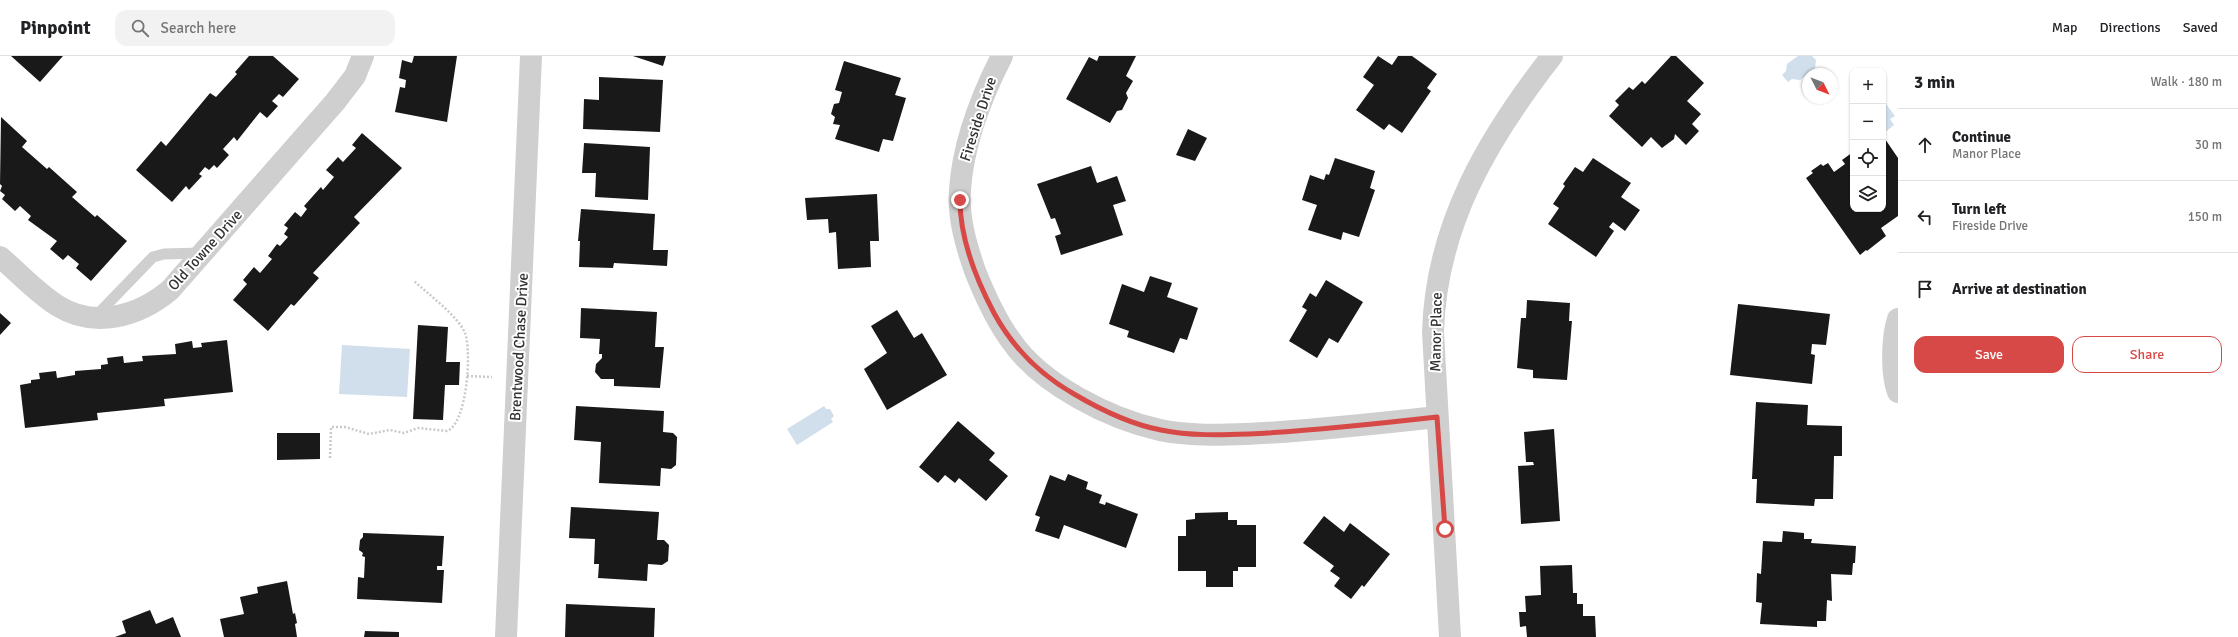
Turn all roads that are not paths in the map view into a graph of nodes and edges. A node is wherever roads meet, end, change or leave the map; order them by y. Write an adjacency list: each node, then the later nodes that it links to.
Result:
1 (363, 56): 5 (street, Old Towne Drive)
2 (531, 56): 11 (street, Brentwood Chase Drive)
3 (1002, 56): 10 (street, Fireside Drive)
4 (1552, 56): 10 (street, Manor Place)
5 (204, 252): 7 (street, Old Towne Drive); 7 (lane)
6 (0, 257): 7 (street, Old Towne Drive)
7 (95, 318)
8 (1898, 320): 9 (street)
9 (1898, 392)
10 (1437, 417): 12 (street, Manor Place)
11 (506, 637)
12 (1450, 637)

